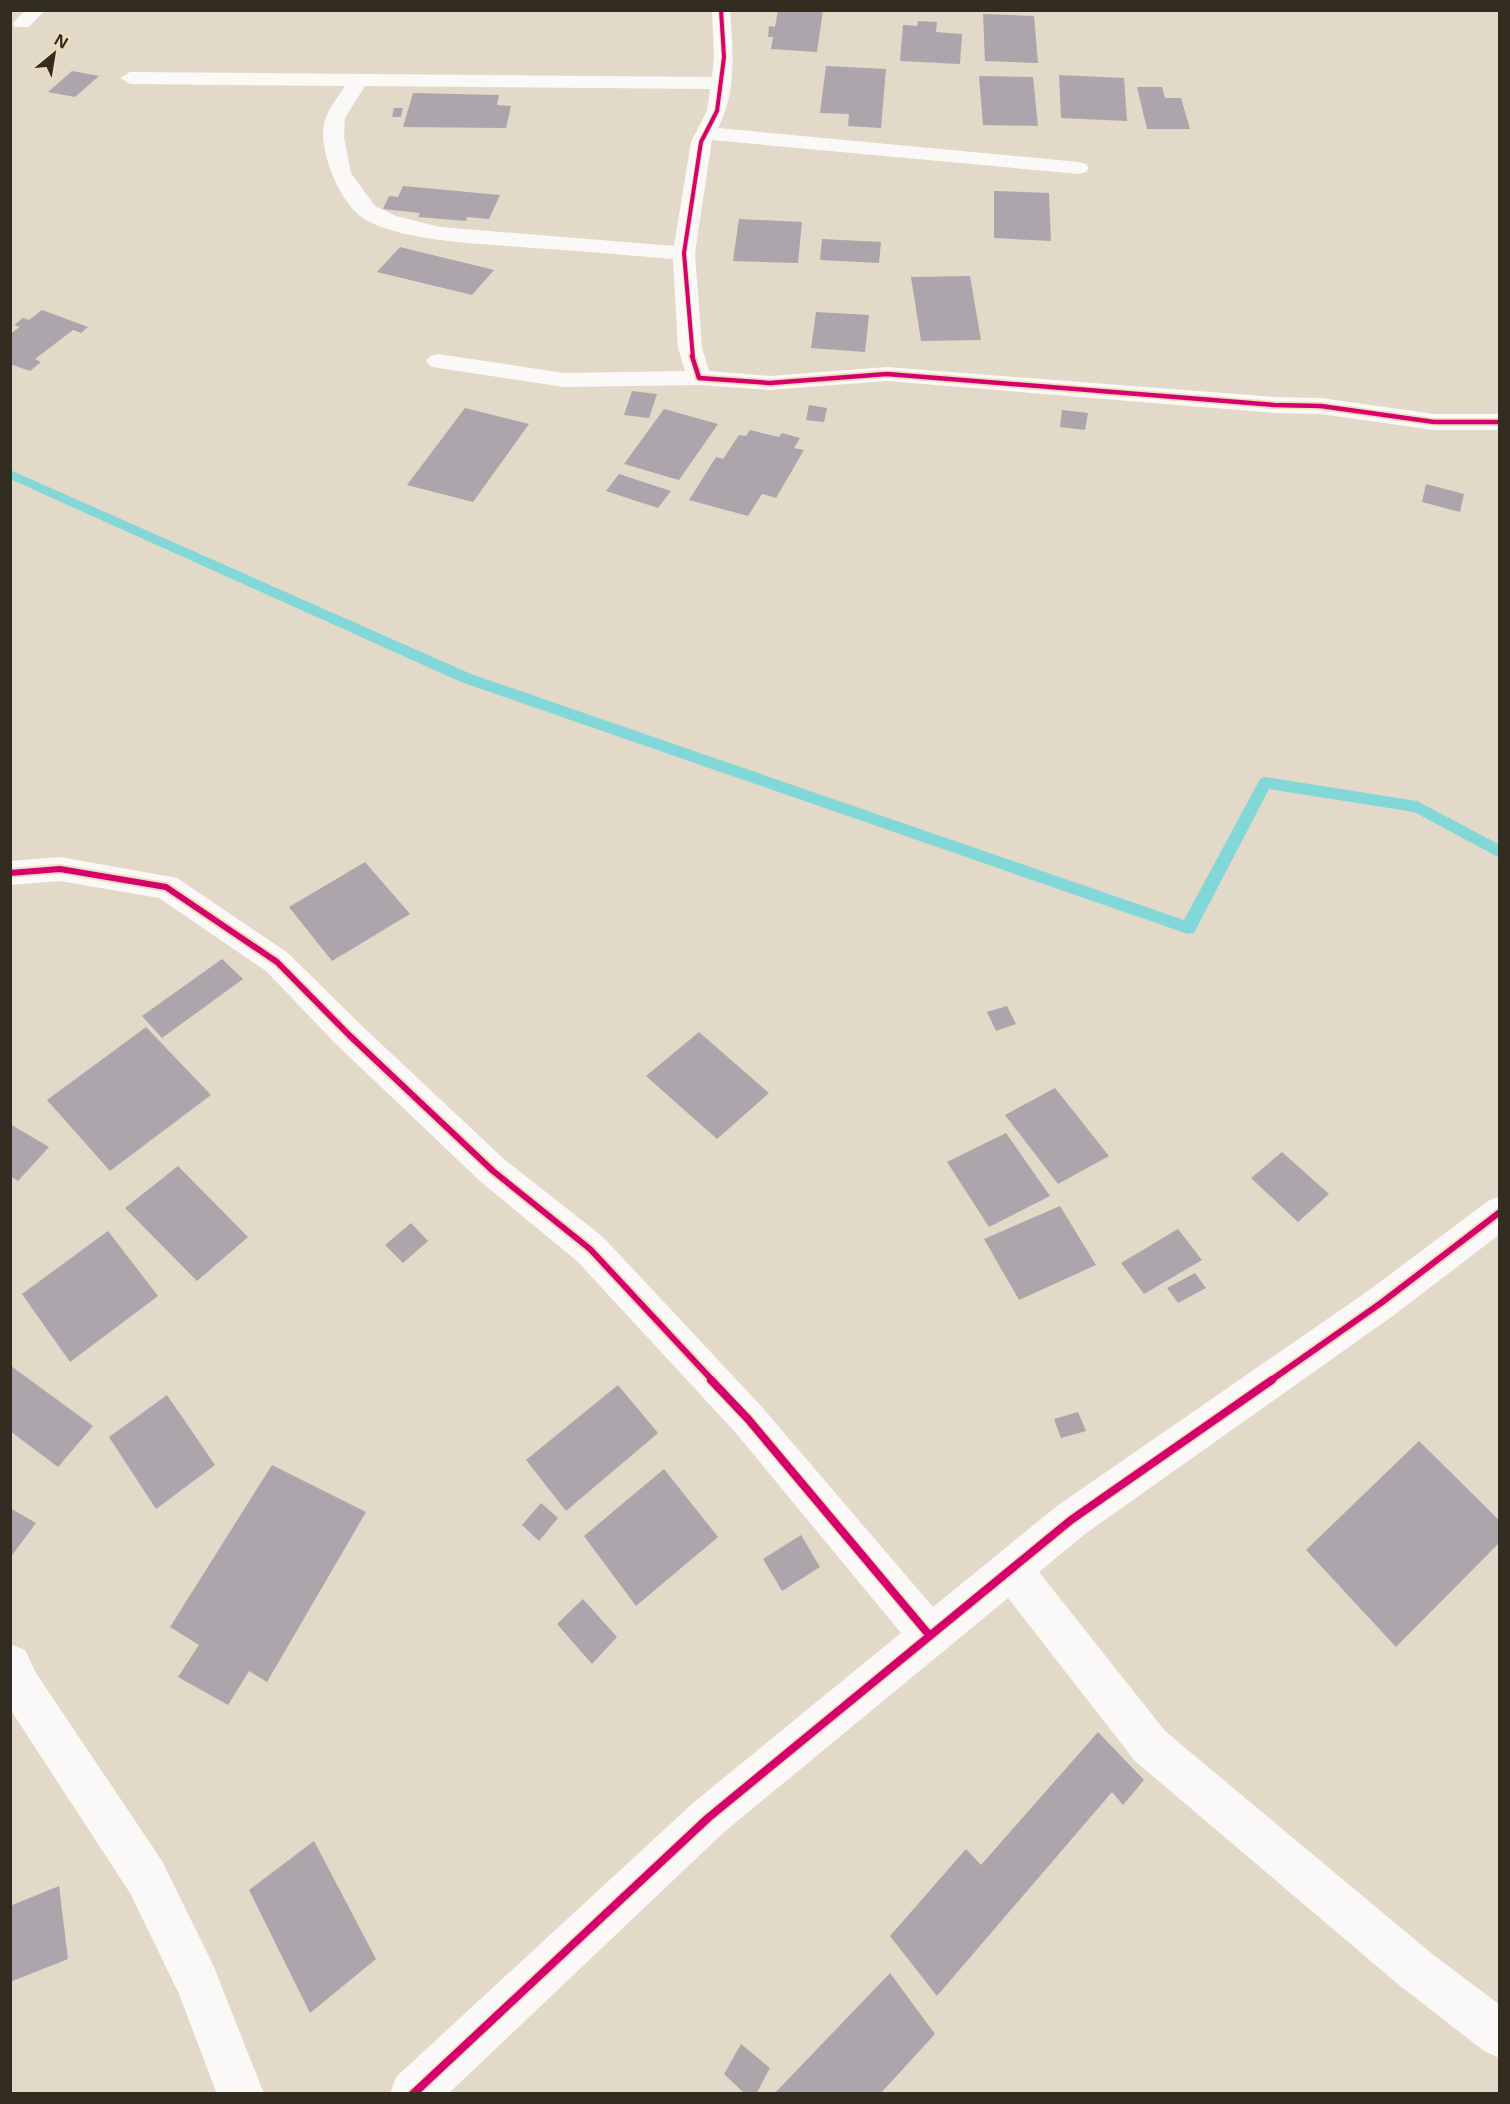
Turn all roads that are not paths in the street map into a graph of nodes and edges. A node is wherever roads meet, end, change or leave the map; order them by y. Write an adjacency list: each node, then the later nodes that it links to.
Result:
1 (721, 10): 4 (street)
2 (130, 78): 3 (street)
3 (359, 78): 4 (street); 7 (street)
4 (721, 83): 5 (street)
5 (705, 133): 6 (street); 7 (street)
6 (1079, 168)
7 (684, 253): 9 (street)
8 (438, 361): 9 (street)
9 (699, 378): 10 (street)
10 (1500, 422)
11 (10, 873): 14 (street)
12 (1500, 1212): 13 (street)
13 (1011, 1569): 14 (street); 16 (street)
14 (930, 1636): 18 (street)
15 (10, 1665): 17 (street)
16 (1500, 2035)
17 (241, 2094)
18 (413, 2094)

